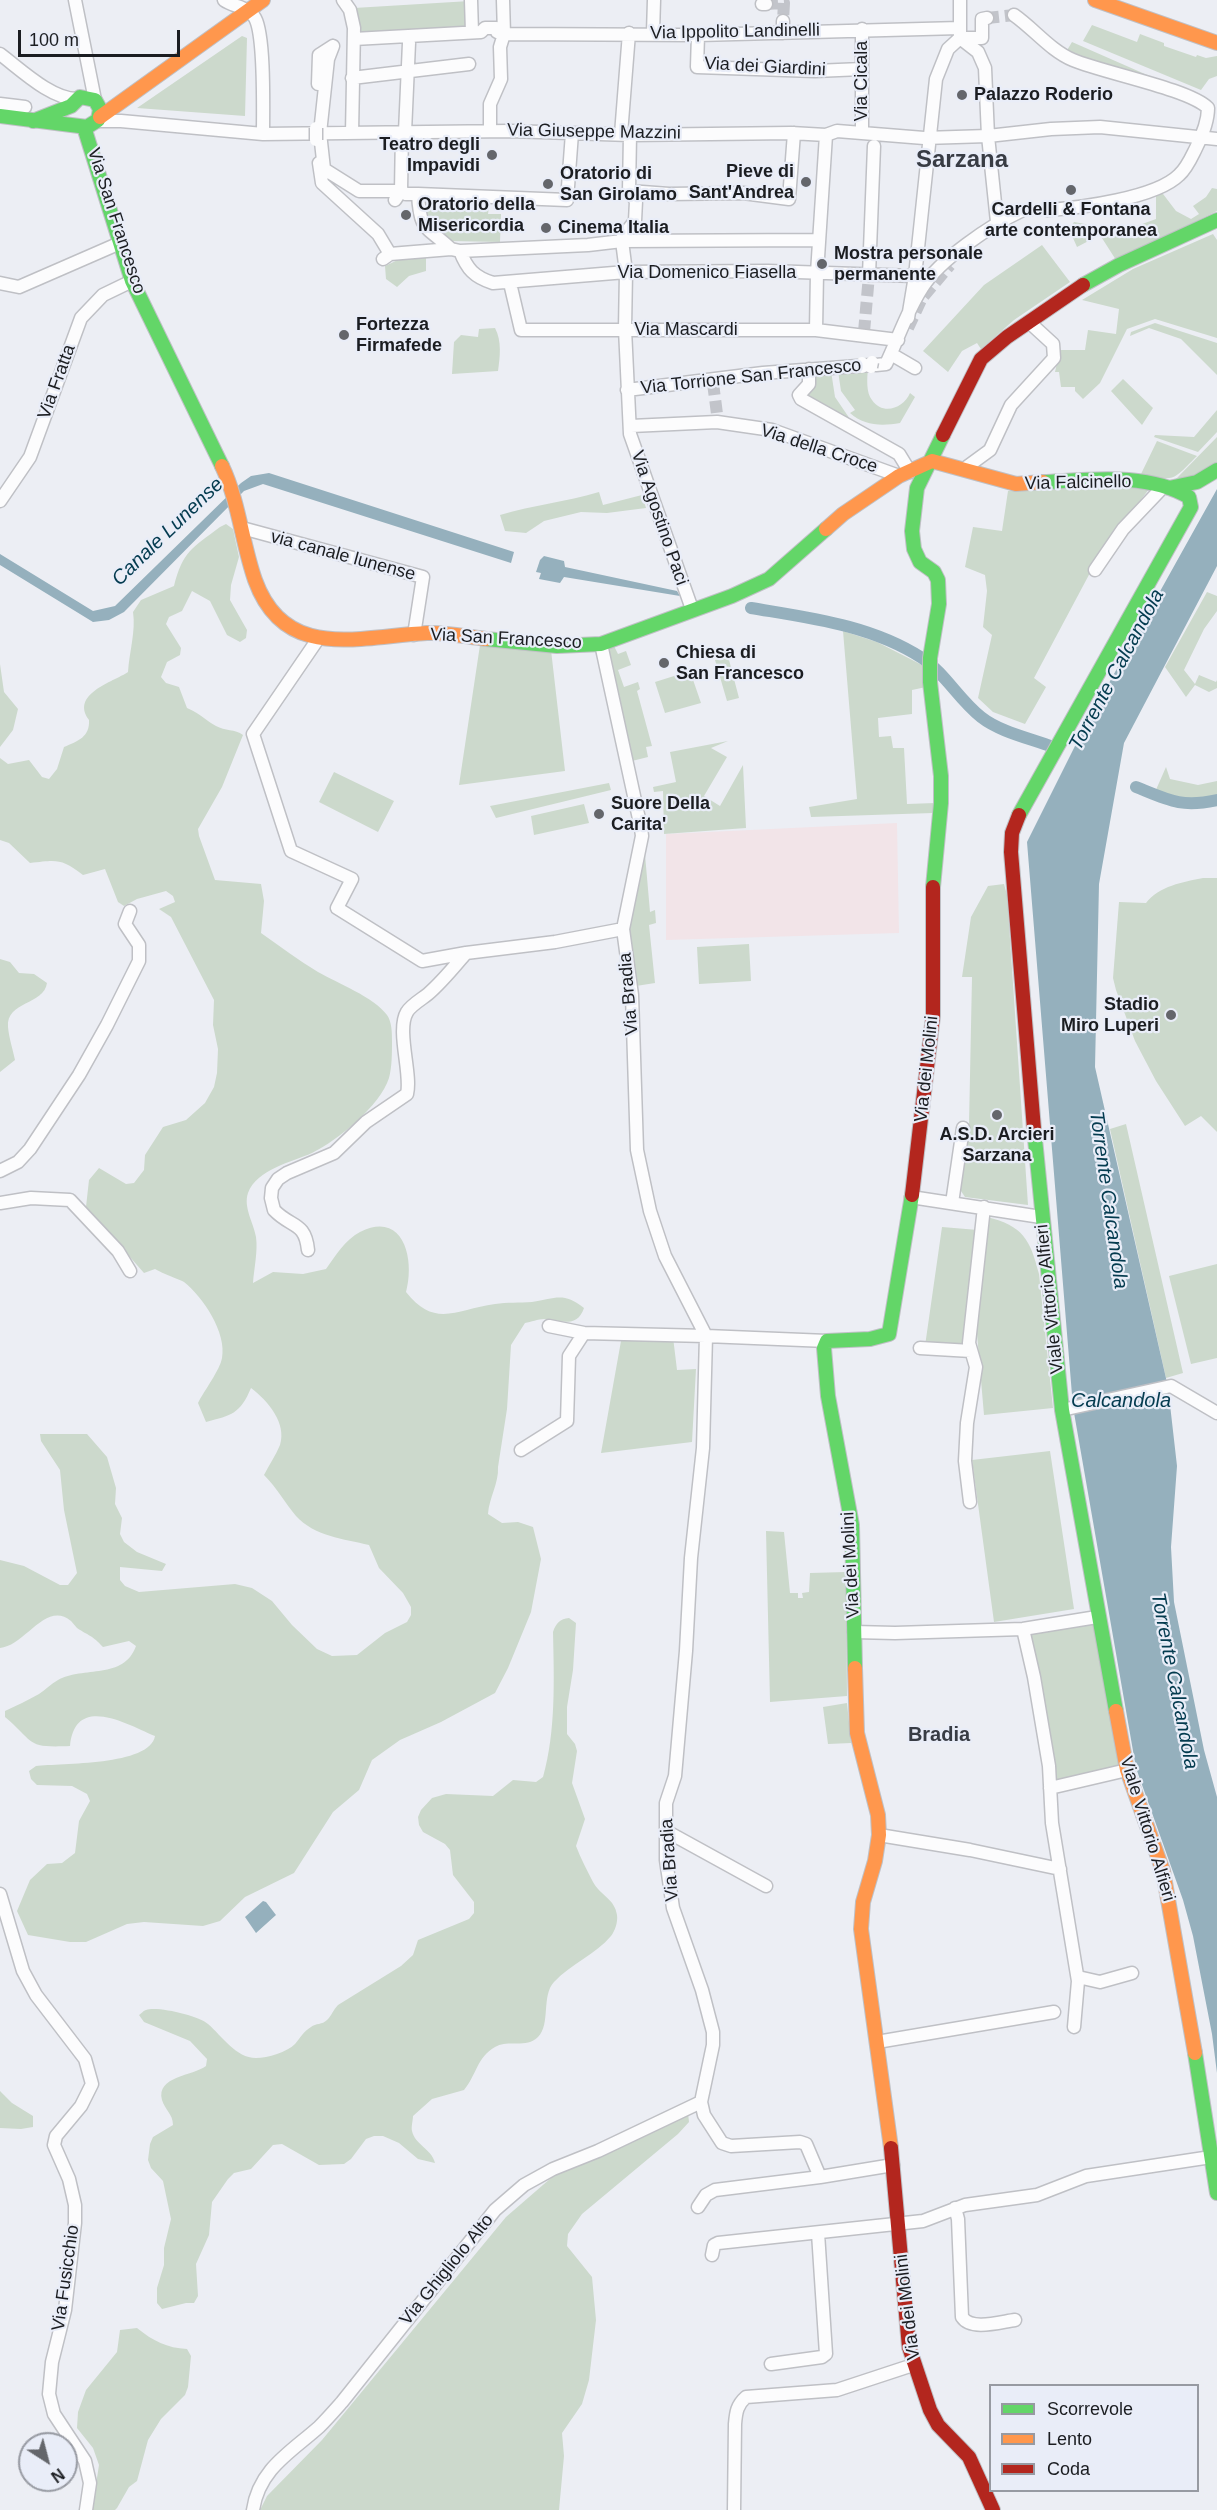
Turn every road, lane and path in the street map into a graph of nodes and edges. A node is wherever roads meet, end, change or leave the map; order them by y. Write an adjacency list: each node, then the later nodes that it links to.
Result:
1 (75, 0): 30 (street)
2 (224, 0): 11 (street)
3 (263, 0): 11 (street)
4 (343, 0): 20 (street)
5 (471, 0): 15 (street)
6 (503, 0): 15 (street)
7 (509, 0): 15 (street)
8 (654, 0): 17 (street)
9 (960, 0): 18 (street)
10 (1095, 0): 22 (street)
11 (248, 10): 29 (street); 42 (street)
12 (1014, 15): 49 (street)
13 (987, 18): 18 (street, Via Ippolito Landinelli)
14 (862, 30): 18 (street, Via Ippolito Landinelli); 19 (street, Via Ippolito Landinelli); 26 (street, Via Cicala)
15 (491, 32): 16 (street, Via Ippolito Landinelli); 21 (street, Via Ippolito Landinelli); 37 (street)
16 (629, 33): 17 (street, Via Ippolito Landinelli); 44 (street)
17 (653, 33): 19 (street, Via Ippolito Landinelli)
18 (960, 33): 46 (street); 48 (street)
19 (698, 35): 26 (street, Via dei Giardini)
20 (354, 39): 21 (street, Via Ippolito Landinelli); 28 (street)
21 (409, 40): 27 (street)
22 (1217, 44)
23 (333, 46): 43 (street)
24 (0, 54): 30 (street)
25 (470, 64): 27 (street)
26 (862, 69): 47 (street, Via Cicala)
27 (408, 73): 28 (street); 38 (street)
28 (352, 78): 39 (street)
29 (142, 86): 30 (street); 34 (street)
30 (85, 101): 34 (street); 35 (street); 36 (street)
31 (0, 104): 32 (street)
32 (25, 107)
33 (0, 116): 35 (street)
34 (99, 119): 36 (street); 42 (street, Via Giuseppe Mazzini)
35 (33, 121): 36 (street)
36 (81, 126): 60 (street, Via San Francesco)
37 (490, 131): 38 (street, Via Giuseppe Mazzini); 40 (street, Via Giuseppe Mazzini)
38 (404, 132): 39 (street, Via Giuseppe Mazzini); 53 (street)
39 (352, 133): 43 (street, Via Giuseppe Mazzini)
40 (572, 133): 44 (street, Via Giuseppe Mazzini); 52 (street)
41 (794, 133): 44 (street, Via Giuseppe Mazzini); 45 (street, Via Giuseppe Mazzini); 51 (street)
42 (263, 134): 43 (street, Via Giuseppe Mazzini)
43 (317, 134): 53 (street); 61 (street)
44 (625, 134): 51 (street)
45 (826, 135): 47 (street, Via Giuseppe Mazzini); 58 (street)
46 (988, 136): 48 (street, Via Giuseppe Mazzini); 49 (street, Via Giuseppe Mazzini); 57 (street)
47 (871, 137): 48 (street, Via Giuseppe Mazzini); 64 (street, Via Cicala)
48 (928, 137): 65 (street)
49 (1202, 138): 50 (street, Via Giuseppe Mazzini); 54 (street)
50 (1217, 139)
51 (629, 190): 59 (street)
52 (418, 194): 53 (street); 61 (street)
53 (398, 196)
54 (1047, 210)
55 (1021, 212): 57 (street)
56 (1217, 220): 70 (street, Via dei Molini)
57 (997, 222): 69 (street)
58 (819, 240): 59 (street); 63 (street)
59 (622, 241): 61 (street); 62 (street)
60 (120, 243): 66 (street, Via San Francesco); 67 (street)
61 (455, 250): 68 (street)
62 (626, 272): 63 (street, Via Domenico Fiasella); 68 (street, Via Domenico Fiasella); 71 (street)
63 (817, 273): 64 (street, Via Domenico Fiasella); 72 (street)
64 (869, 274): 65 (street, Via Domenico Fiasella)
65 (915, 276): 69 (street)
66 (132, 281): 85 (street, Via Fratta); 88 (street, Via San Francesco)
67 (0, 283)
68 (505, 283): 71 (street, Via Mascardi)
69 (908, 318): 73 (street, Via Torrione San Francesco)
70 (1029, 322): 79 (street, Via dei Molini); 81 (street)
71 (625, 329): 72 (street, Via Mascardi); 77 (street)
72 (816, 330): 73 (street, Via Mascardi)
73 (898, 340): 74 (street, Via Torrione San Francesco)
74 (891, 354): 75 (street); 76 (street, Via Torrione San Francesco)
75 (915, 368)
76 (809, 369): 77 (street, Via Torrione San Francesco); 83 (street)
77 (627, 390): 78 (street, Via Torrione San Francesco)
78 (631, 426): 83 (street, Via della Croce); 90 (street, Via Agostino Paci)
79 (940, 441): 80 (street, Via dei Molini); 81 (street)
80 (932, 461): 81 (street, Via Falcinello); 83 (street); 86 (street, Via dei Molini)
81 (961, 468): 84 (street, Via Falcinello)
82 (1216, 471): 84 (street)
83 (906, 478): 86 (street); 90 (street, Via San Francesco)
84 (1165, 488): 87 (street, Via Falcinello); 89 (street)
85 (0, 501)
86 (915, 503): 99 (street, Via dei Molini)
87 (1191, 507): 103 (street, Viale Vittorio Alfieri)
88 (242, 528): 91 (street, via canale lunense); 92 (street, Via San Francesco)
89 (1095, 570)
90 (692, 609): 93 (street, Via San Francesco)
91 (414, 635): 92 (street, Via San Francesco); 93 (street, Via San Francesco)
92 (318, 639): 96 (street)
93 (601, 644): 95 (street, Via Bradia)
94 (130, 911): 98 (street)
95 (624, 929): 96 (street); 108 (street, Via Bradia)
96 (466, 953): 104 (street)
97 (963, 1128): 101 (street)
98 (0, 1171)
99 (911, 1197): 101 (street); 109 (street, Via dei Molini)
100 (0, 1203): 105 (street)
101 (952, 1203): 102 (street)
102 (984, 1207): 103 (street); 111 (street)
103 (1041, 1217): 112 (street, Viale Vittorio Alfieri)
104 (308, 1250)
105 (130, 1270)
106 (549, 1326): 107 (street)
107 (584, 1333): 108 (street); 114 (street)
108 (706, 1336): 109 (street); 121 (street, Via Bradia)
109 (827, 1341): 118 (street, Via dei Molini)
110 (920, 1348): 111 (street)
111 (971, 1352): 115 (street)
112 (1062, 1410): 113 (street); 116 (street, Viale Vittorio Alfieri)
113 (1217, 1413)
114 (521, 1450)
115 (970, 1502)
116 (1097, 1617): 117 (street, Via dei Molini); 119 (street, Viale Vittorio Alfieri)
117 (1023, 1629): 118 (street, Via dei Molini); 120 (street)
118 (854, 1632): 122 (street, Via dei Molini)
119 (1127, 1770): 120 (street); 132 (street, Viale Vittorio Alfieri)
120 (1050, 1788): 123 (street)
121 (666, 1831): 124 (street); 131 (street, Via Bradia)
122 (879, 1835): 123 (street); 130 (street, Via dei Molini)
123 (1060, 1869): 127 (street)
124 (766, 1886)
125 (0, 1894): 144 (street, Via Fusicchio)
126 (1132, 1973): 127 (street)
127 (1078, 1977): 129 (street)
128 (1054, 2012): 130 (street)
129 (1074, 2027)
130 (877, 2042): 133 (street, Via dei Molini)
131 (701, 2102): 134 (street); 145 (street, Via Ghigliolo Alto)
132 (1211, 2157): 135 (street, Viale Vittorio Alfieri); 137 (street)
133 (893, 2165): 134 (street); 138 (street, Via dei Molini)
134 (820, 2177): 136 (street)
135 (1217, 2193)
136 (698, 2207)
137 (955, 2208): 138 (street); 141 (street)
138 (900, 2225): 139 (street); 143 (street, Via dei Molini)
139 (818, 2233): 140 (street); 142 (street)
140 (712, 2255)
141 (1015, 2320)
142 (771, 2364)
143 (914, 2365): 146 (street); 147 (street, Via dei Molini)
144 (86, 2510)
145 (253, 2510)
146 (734, 2510)
147 (993, 2510)

